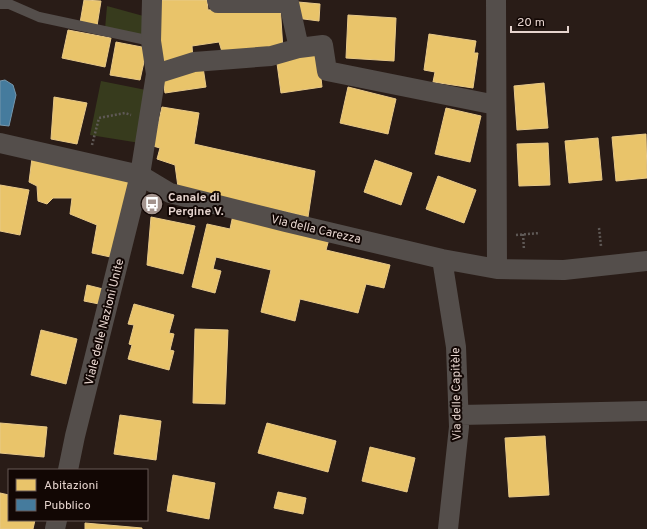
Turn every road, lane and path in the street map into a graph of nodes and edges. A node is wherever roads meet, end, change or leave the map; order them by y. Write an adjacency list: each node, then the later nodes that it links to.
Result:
1 (152, 0): 5 (street, Viale delle Nazioni Unite)
2 (217, 0): 6 (street)
3 (496, 0): 8 (street)
4 (0, 4): 5 (lane)
5 (151, 41): 7 (street, Viale delle Nazioni Unite)
6 (299, 48): 7 (street); 8 (street)
7 (156, 74): 9 (street, Viale delle Nazioni Unite)
8 (496, 105): 19 (street)
9 (149, 120): 10 (path); 12 (street, Viale delle Nazioni Unite)
10 (94, 136)
11 (0, 143): 12 (street, Via della Carezza)
12 (140, 175): 17 (street, Via della Carezza); 22 (street, Viale delle Nazioni Unite)
13 (599, 228): 15 (path)
14 (523, 234): 16 (path)
15 (601, 248)
16 (524, 254)
17 (442, 259): 19 (street, Via della Carezza); 21 (street, Via delle Capitèle)
18 (647, 261): 19 (street, Via della Carezza)
19 (497, 269)
20 (647, 411): 21 (street)
21 (459, 415): 23 (street, Via delle Capitèle)
22 (68, 469)
23 (448, 529)

